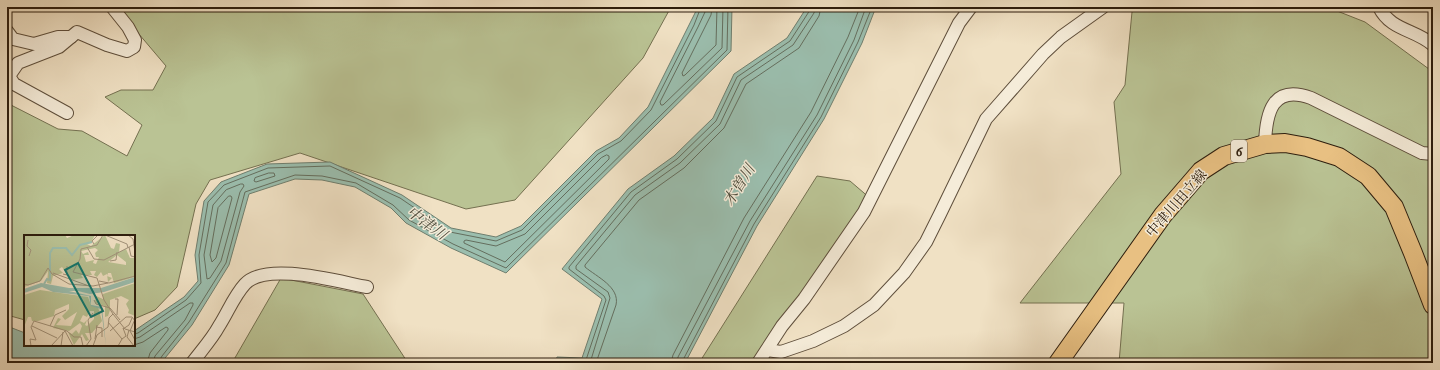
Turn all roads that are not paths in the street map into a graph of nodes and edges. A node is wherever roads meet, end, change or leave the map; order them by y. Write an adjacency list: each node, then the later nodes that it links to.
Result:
1 (112, 7): 6 (street)
2 (971, 7): 13 (street)
3 (1103, 7): 13 (street)
4 (1379, 7): 7 (street)
5 (7, 31): 6 (street)
6 (70, 37): 8 (street)
7 (1433, 45)
8 (67, 113)
9 (1265, 144): 10 (street); 12 (main road, 中津川田立線 / 6); 16 (main road, 中津川田立線 / 6)
10 (1433, 154)
11 (367, 288): 14 (street)
12 (1433, 305)
13 (767, 350): 15 (street)
14 (192, 363)
15 (758, 363)
16 (1058, 363)

